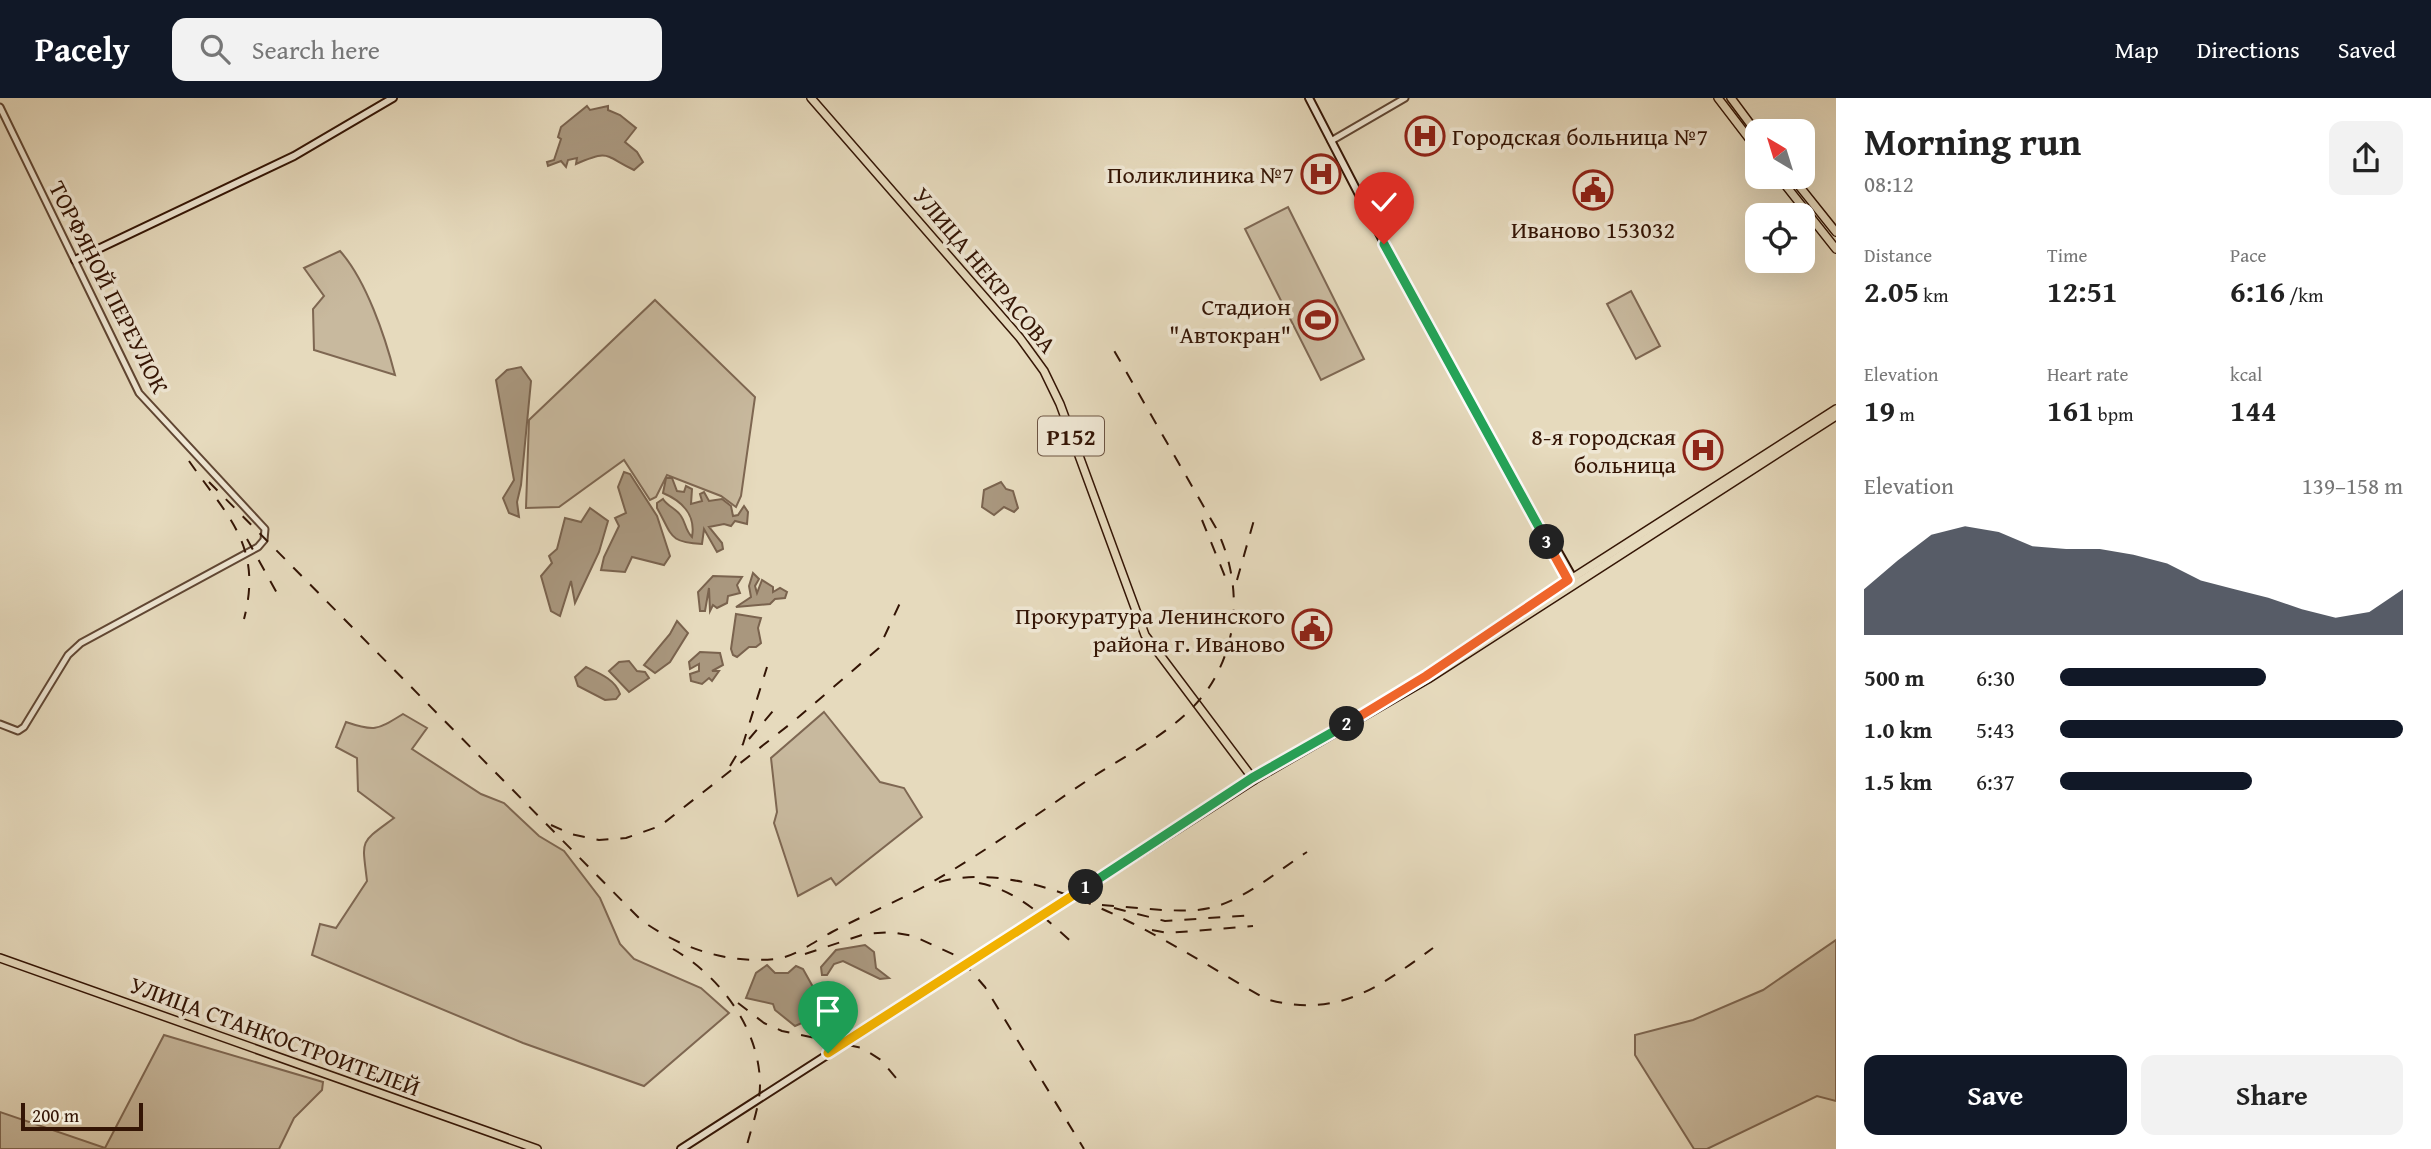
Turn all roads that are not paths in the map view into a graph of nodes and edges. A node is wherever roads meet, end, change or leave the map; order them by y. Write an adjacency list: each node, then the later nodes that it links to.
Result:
1 (393, 98): 15 (main road)
2 (811, 98): 20 (main road, УЛИЦА НЕКРАСОВА / Р152)
3 (1311, 98): 10 (main road)
4 (1405, 98): 10 (street)
5 (1718, 98): 9 (main road)
6 (1731, 98): 8 (main road)
7 (0, 107): 15 (street, ТОРФЯНОЙ ПЕРЕУЛОК)
8 (1747, 119)
9 (1745, 133)
10 (1332, 140): 18 (main road)
11 (1788, 189): 14 (main road)
12 (1802, 189): 13 (main road)
13 (1836, 232)
14 (1836, 249)
15 (75, 260): 19 (street, ТОРФЯНОЙ ПЕРЕУЛОК)
16 (1836, 409): 18 (main road)
17 (1836, 416): 18 (main road)
18 (1571, 581): 20 (main road)
19 (0, 724)
20 (1253, 779): 22 (main road)
21 (0, 958): 23 (main road, УЛИЦА СТАНКОСТРОИТЕЛЕЙ)
22 (683, 1148)
23 (537, 1149)

